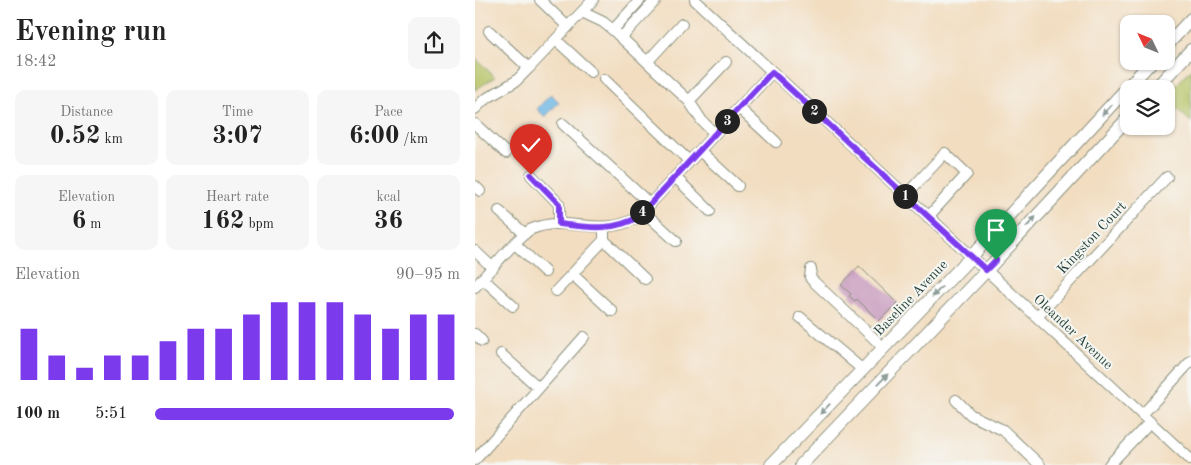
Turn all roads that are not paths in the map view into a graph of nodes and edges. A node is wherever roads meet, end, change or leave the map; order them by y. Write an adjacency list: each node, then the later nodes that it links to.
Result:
1 (540, 0): 10 (street)
2 (593, 0): 7 (street)
3 (656, 0): 6 (street)
4 (695, 0): 22 (street, Oleander Avenue)
5 (639, 1): 6 (street); 11 (street)
6 (647, 10): 14 (street)
7 (582, 12): 10 (street); 11 (street)
8 (1191, 19): 13 (main road)
9 (682, 24): 17 (street)
10 (568, 27): 15 (street)
11 (613, 30): 14 (street)
12 (489, 31): 19 (street)
13 (1175, 36)
14 (621, 38): 17 (street)
15 (555, 40): 19 (street); 21 (street)
16 (1191, 50): 24 (main road)
17 (647, 62): 25 (street)
18 (726, 62): 25 (street)
19 (529, 68): 27 (street)
20 (1144, 70): 52 (main road, Baseline Avenue, one-way to 52)
21 (591, 72)
22 (772, 72): 26 (street); 40 (street, Oleander Avenue)
23 (604, 79): 35 (street)
24 (1163, 80)
25 (689, 101): 31 (street)
26 (739, 108): 31 (street); 32 (street)
27 (475, 109)
28 (475, 124): 34 (street)
29 (563, 124): 41 (street)
30 (1120, 127): 55 (main road, one-way to 30)
31 (715, 134): 33 (street)
32 (776, 142)
33 (700, 151): 35 (street); 39 (street)
34 (506, 153)
35 (689, 161): 38 (street)
36 (531, 175): 45 (street)
37 (1167, 176): 65 (street, Kingston Court)
38 (675, 177): 41 (street); 43 (street)
39 (738, 186)
40 (905, 196): 44 (street, Oleander Avenue); 44 (street)
41 (646, 208): 46 (street); 49 (street)
42 (499, 211): 47 (street)
43 (710, 211)
44 (928, 217): 52 (street, Oleander Avenue)
45 (559, 224): 46 (street); 47 (street)
46 (604, 228): 48 (street)
47 (525, 234): 50 (street)
48 (605, 240): 57 (street); 59 (street)
49 (676, 241)
50 (515, 244): 53 (street); 56 (street)
51 (475, 251): 53 (street)
52 (971, 257): 55 (street, Oleander Avenue); 67 (main road, Baseline Avenue, one-way to 67)
53 (493, 268): 58 (street)
54 (811, 268): 67 (street)
55 (986, 270): 65 (street, Oleander Avenue); 77 (main road, one-way to 55)
56 (545, 272)
57 (572, 274): 61 (street); 63 (street)
58 (483, 278): 60 (street); 62 (street)
59 (645, 279)
60 (475, 287)
61 (556, 291)
62 (513, 306)
63 (612, 310)
64 (800, 317): 70 (street)
65 (1037, 317): 73 (street, Oleander Avenue)
66 (584, 337): 71 (street)
67 (884, 348): 70 (main road, Baseline Avenue)
68 (501, 354): 71 (street)
69 (1191, 361): 73 (street)
70 (863, 370): 76 (main road, Baseline Avenue, one-way to 76)
71 (539, 388): 74 (street)
72 (957, 400): 78 (street)
73 (1146, 418): 75 (street, Oleander Avenue); 79 (street)
74 (475, 460)
75 (1191, 460)
76 (771, 465)
77 (801, 465)
78 (1040, 465)
79 (1109, 465)

